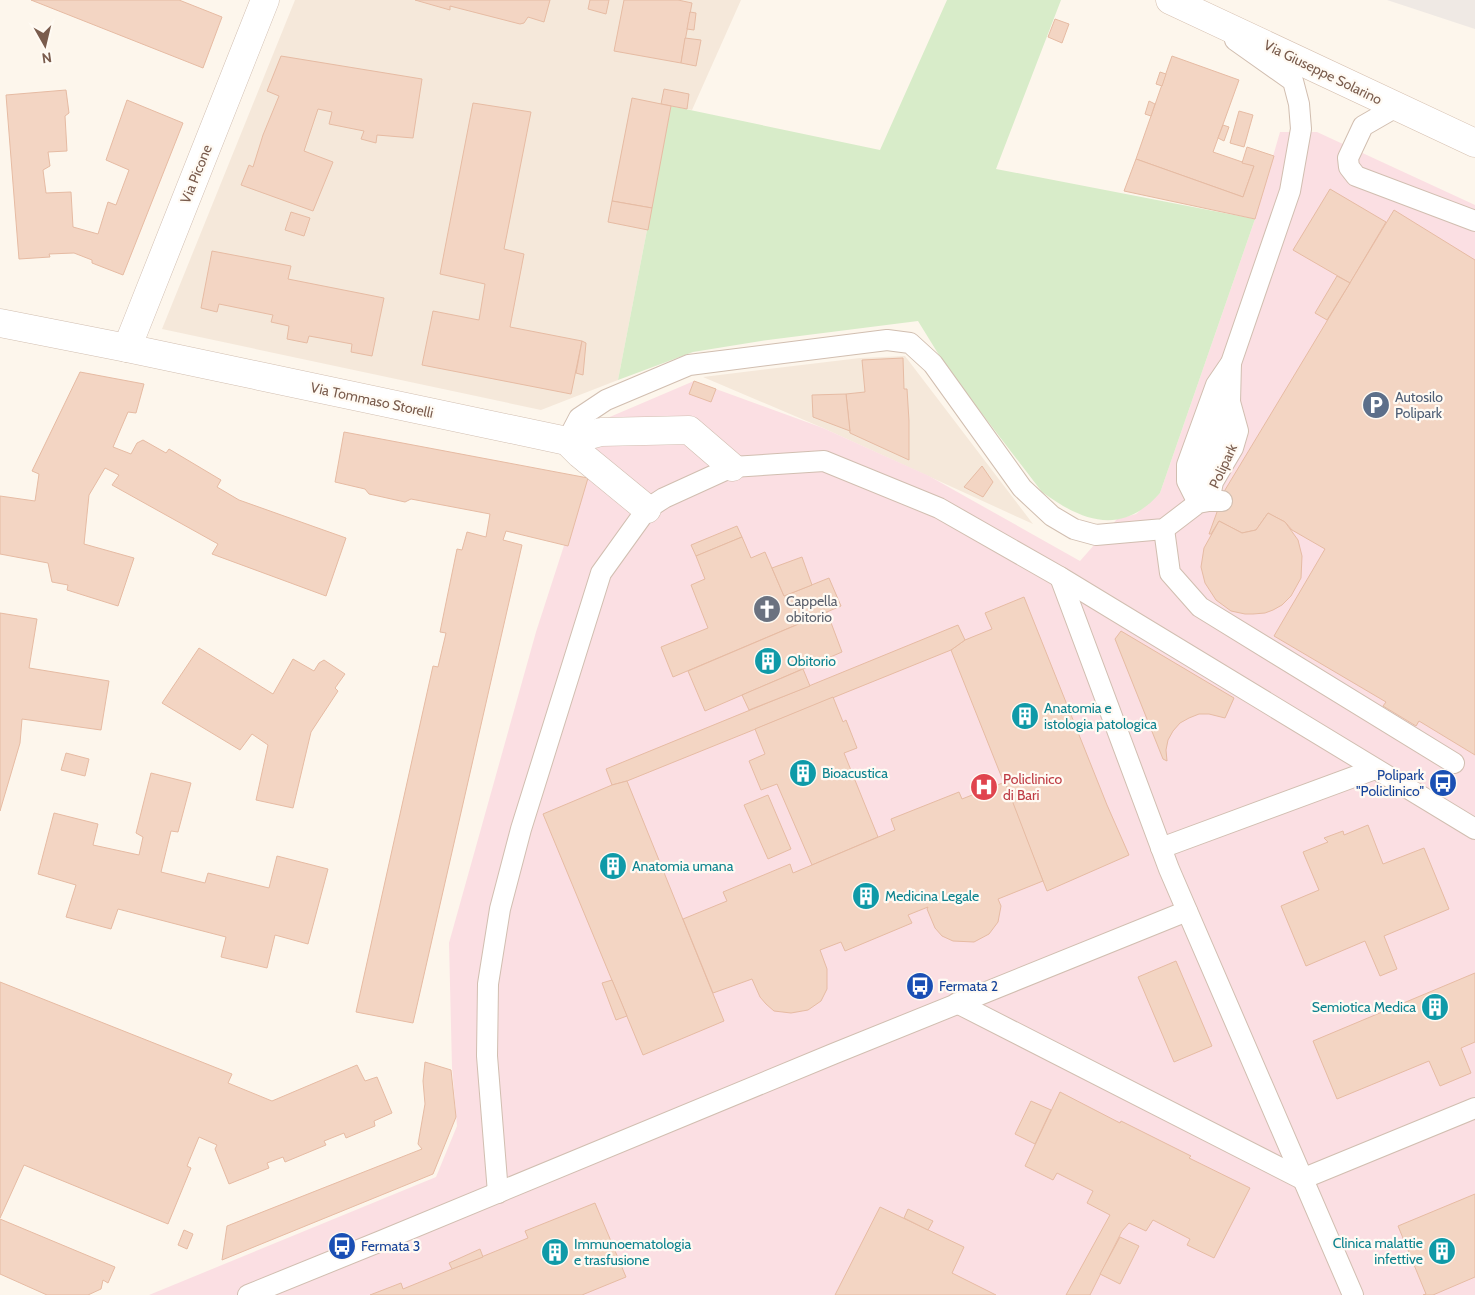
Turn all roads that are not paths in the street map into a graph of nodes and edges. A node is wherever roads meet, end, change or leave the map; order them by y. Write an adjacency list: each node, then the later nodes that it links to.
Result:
1 (265, 0): 8 (street, Via Picone)
2 (1170, 0): 3 (street, Via Giuseppe Solarino)
3 (1194, 12): 4 (street, Via Giuseppe Solarino); 9 (lane)
4 (1396, 107): 5 (street, Via Giuseppe Solarino); 6 (lane)
5 (1475, 143)
6 (1475, 222)
7 (0, 324): 8 (street, Via Tommaso Storelli)
8 (127, 348): 10 (street, Via Tommaso Storelli)
9 (1231, 363): 12 (lane); 12 (lane)
10 (566, 441): 11 (street, Via Tommaso Storelli); 13 (street); 14 (lane)
11 (732, 467): 13 (lane); 15 (lane)
12 (1209, 501): 14 (lane)
13 (647, 509): 24 (lane)
14 (1164, 530): 16 (lane)
15 (1060, 577): 17 (lane); 19 (lane)
16 (1454, 763)
17 (1375, 768): 18 (lane); 19 (lane)
18 (1475, 829)
19 (1161, 848): 20 (lane)
20 (1187, 911): 21 (lane); 23 (lane)
21 (957, 1003): 23 (lane); 24 (lane)
22 (1475, 1108): 23 (lane)
23 (1302, 1179): 26 (lane)
24 (498, 1193): 25 (lane)
25 (253, 1294)
26 (1353, 1295)

